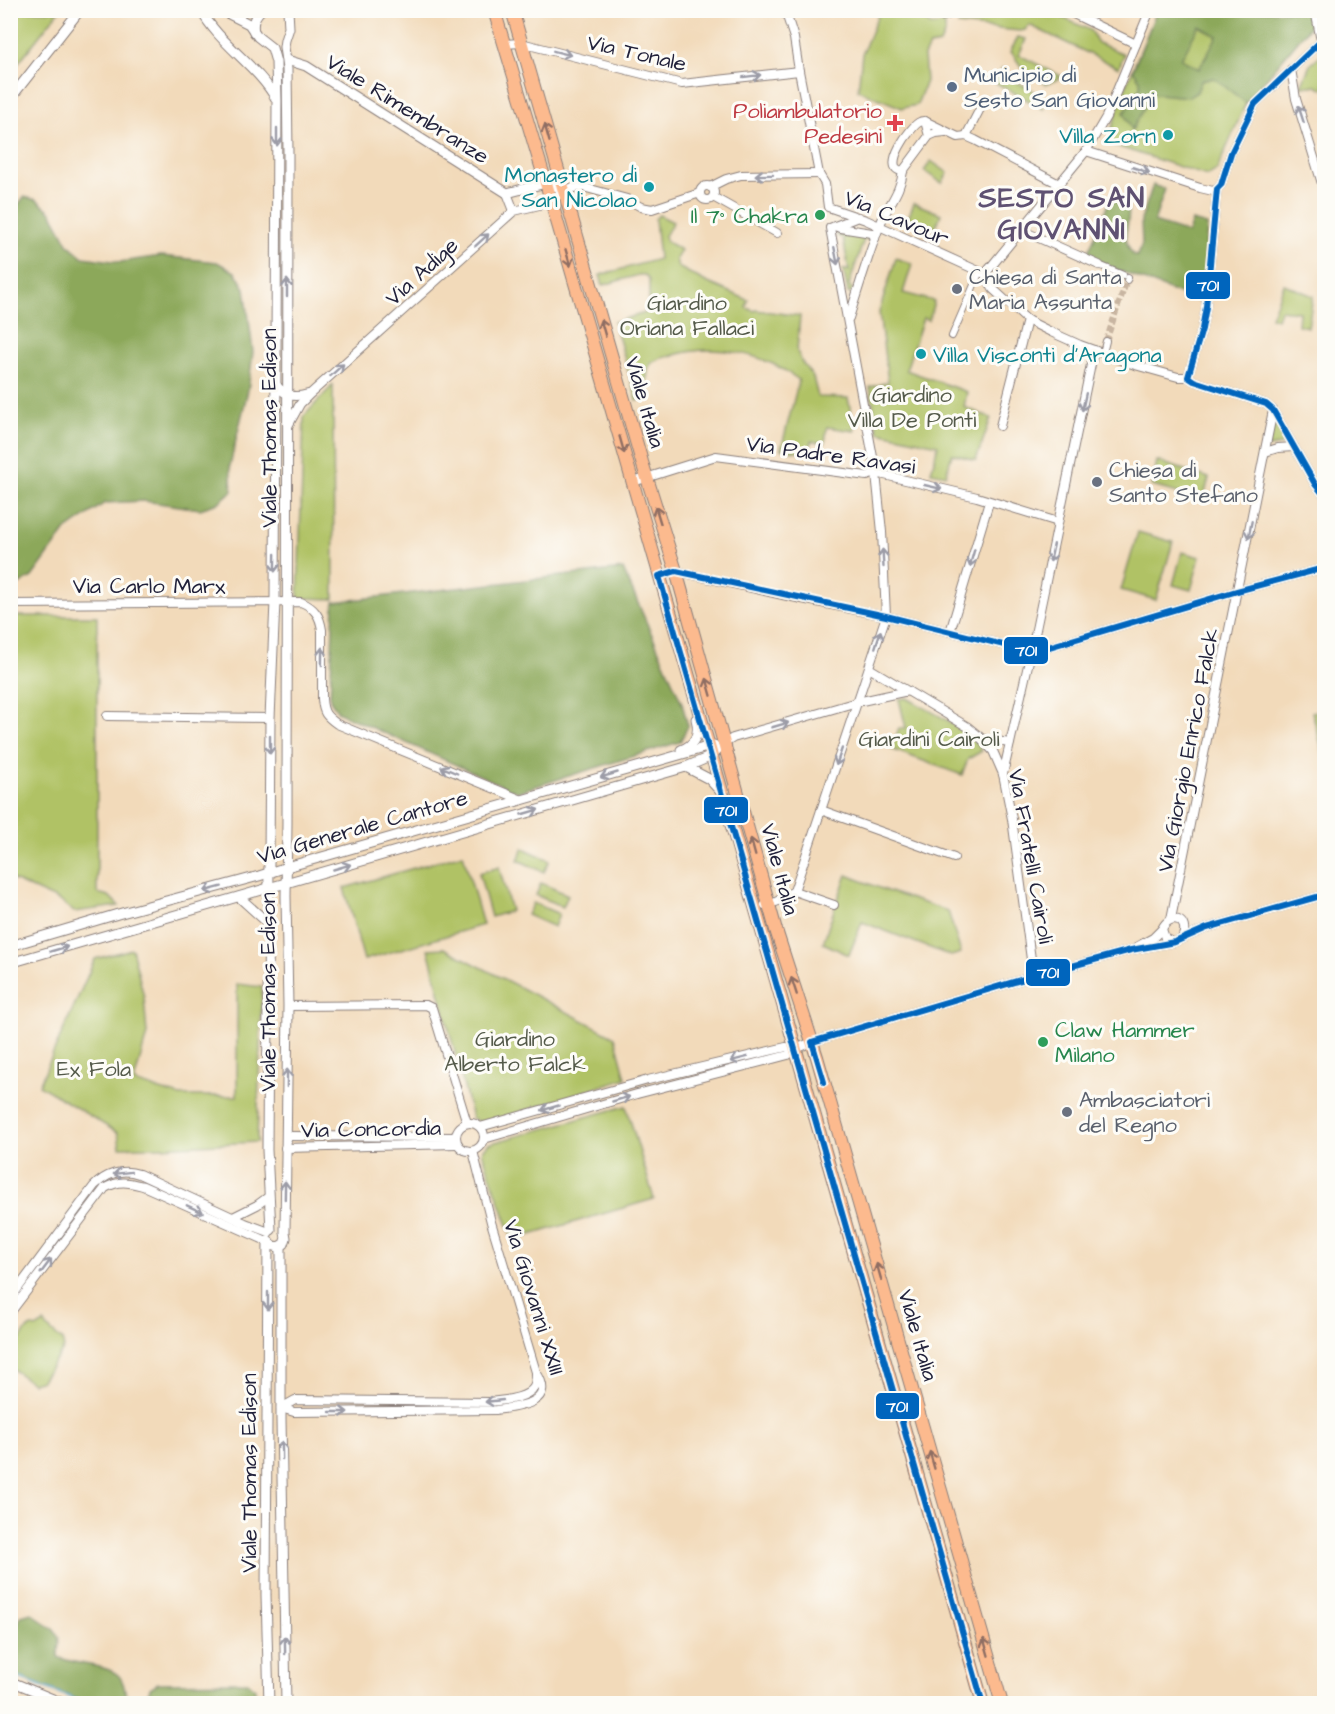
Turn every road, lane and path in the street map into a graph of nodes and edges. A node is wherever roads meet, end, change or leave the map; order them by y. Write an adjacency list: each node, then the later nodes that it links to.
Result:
1 (80, 10): 27 (street)
2 (201, 10): 29 (street)
3 (221, 10): 17 (street)
4 (246, 10): 5 (street)
5 (254, 10)
6 (261, 10): 17 (street)
7 (288, 10): 18 (street, Viale Thomas Edison)
8 (494, 10): 22 (main road, Viale Italia)
9 (512, 10): 21 (main road, Viale Italia)
10 (785, 10): 26 (street)
11 (924, 10): 12 (street)
12 (954, 10)
13 (1065, 10): 23 (street)
14 (1150, 10): 23 (street)
15 (1316, 15): 16 (street); 19 (street)
16 (1324, 26)
17 (254, 32): 20 (street)
18 (287, 34): 20 (street); 24 (street, Viale Thomas Edison)
19 (1323, 40): 25 (street)
20 (264, 42): 29 (street, Viale Thomas Edison)
21 (521, 43): 22 (street, Via Tonale); 26 (street, Via Tonale, one-way to 26); 41 (main road, Viale Italia, one-way to 21)
22 (504, 44): 38 (main road, Viale Italia)
23 (1136, 44): 35 (street)
24 (287, 60): 44 (street, Viale Rimembranze); 70 (street, Viale Thomas Edison, one-way to 24)
25 (1291, 69): 42 (street); 43 (street, one-way to 25)
26 (799, 71): 37 (street)
27 (14, 88): 28 (street)
28 (10, 99)
29 (278, 101): 68 (street, Viale Thomas Edison, one-way to 68)
30 (984, 101): 34 (street)
31 (925, 121): 32 (street); 33 (street); 36 (street)
32 (948, 132): 33 (street); 34 (street)
33 (929, 136): 36 (street)
34 (966, 136): 39 (street)
35 (1086, 151): 39 (street); 42 (street, one-way to 42)
36 (903, 171): 51 (street)
37 (819, 174): 40 (street, one-way to 40); 49 (street, Via Cavour)
38 (546, 183): 41 (street); 44 (street); 47 (main road, Viale Italia)
39 (1059, 184): 52 (street)
40 (710, 187): 45 (street); 46 (street)
41 (563, 189): 45 (street); 47 (street); 77 (main road, Viale Italia, one-way to 41)
42 (1217, 189): 67 (street)
43 (1324, 190)
44 (507, 193): 48 (street)
45 (700, 193): 46 (street)
46 (714, 197): 54 (street)
47 (552, 202): 48 (street, Via Adige); 78 (main road, Viale Italia, one-way to 78)
48 (514, 211): 69 (street, Via Adige, one-way to 48)
49 (858, 217): 50 (street); 51 (street, Via Cavour)
50 (835, 226): 55 (street, Via Cavour); 59 (street, one-way to 59)
51 (879, 226): 53 (street, Via Cavour); 55 (street)
52 (1021, 230): 56 (street); 57 (street)
53 (892, 232): 55 (street); 57 (street, Via Cavour)
54 (777, 233)
55 (874, 240): 60 (street)
56 (1099, 266): 58 (street)
57 (983, 273): 62 (street); 63 (street)
58 (1126, 278)
59 (843, 294): 60 (street); 61 (street)
60 (856, 295): 61 (street)
61 (848, 319): 76 (street)
62 (1028, 320): 65 (street); 72 (street)
63 (952, 336)
64 (1106, 341): 66 (street)
65 (1094, 350): 66 (street); 81 (street, one-way to 81)
66 (1103, 353): 67 (street)
67 (1188, 377): 71 (street)
68 (276, 384): 70 (street); 86 (street, Viale Thomas Edison, one-way to 86)
69 (310, 394): 70 (street); 73 (street, Via Adige)
70 (287, 395): 73 (street, Viale Thomas Edison)
71 (1273, 411): 74 (street); 75 (street, Via Giorgio Enrico Falck)
72 (1000, 426)
73 (288, 430): 87 (street, Viale Thomas Edison)
74 (1294, 447): 75 (street); 79 (street)
75 (1265, 452): 85 (street, Via Giorgio Enrico Falck, one-way to 85)
76 (876, 474): 77 (street, Via Padre Ravasi); 80 (street, Via Padre Ravasi, one-way to 80); 89 (street, one-way to 76)
77 (646, 477): 78 (street, Via Padre Ravasi); 83 (main road, Viale Italia, one-way to 77)
78 (633, 482): 84 (main road, Viale Italia)
79 (1324, 495)
80 (989, 502): 81 (street, Via Padre Ravasi); 90 (street, one-way to 90)
81 (1058, 522): 91 (street, one-way to 91)
82 (1324, 568): 85 (street)
83 (676, 571): 84 (street); 89 (street); 99 (main road, Viale Italia, one-way to 83)
84 (659, 576): 93 (main road, Viale Italia)
85 (1237, 591): 91 (street); 121 (street, Via Giorgio Enrico Falck)
86 (275, 602): 87 (street, Via Carlo Marx); 88 (street, Via Carlo Marx); 97 (street, Viale Thomas Edison)
87 (287, 602): 106 (street, Via Carlo Marx, one-way to 87); 109 (street, Viale Thomas Edison)
88 (10, 604)
89 (886, 616): 90 (street); 92 (street, one-way to 89)
90 (950, 632): 91 (street)
91 (1032, 652): 100 (street)
92 (869, 668): 94 (street, Via Fratelli Cairoli); 95 (street)
93 (687, 674): 101 (main road, Viale Italia); 102 (street, Viale Italia)
94 (908, 691): 95 (street, Via Generale Cantore); 98 (street, Via Fratelli Cairoli)
95 (857, 702): 99 (street, Via Generale Cantore, one-way to 95); 107 (street, one-way to 107)
96 (107, 716): 97 (street)
97 (270, 718): 108 (street, Viale Thomas Edison, one-way to 108)
98 (982, 739): 100 (street, Via Fratelli Cairoli); 104 (street, Via Fratelli Cairoli)
99 (725, 743): 101 (street, Via Generale Cantore); 118 (main road, Viale Italia, one-way to 99)
100 (1010, 743): 104 (street)
101 (710, 751): 102 (street, Via Generale Cantore); 103 (street, Via Generale Cantore); 105 (main road, Viale Italia)
102 (666, 759): 106 (street, Via Generale Cantore, one-way to 106)
103 (686, 767): 105 (street); 113 (street, Via Generale Cantore, one-way to 103)
104 (1003, 774): 131 (street, Via Fratelli Cairoli)
105 (723, 795): 120 (main road, Viale Italia)
106 (522, 800): 111 (street, Via Generale Cantore)
107 (821, 810): 110 (street); 115 (street)
108 (270, 823): 109 (street); 112 (street, Viale Thomas Edison)
109 (287, 823): 111 (street, Viale Thomas Edison)
110 (954, 858)
111 (287, 867): 112 (street, Via Generale Cantore); 113 (street, Viale Thomas Edison)
112 (269, 873): 114 (street, Viale Thomas Edison); 128 (street, Via Generale Cantore, one-way to 128)
113 (286, 883): 114 (street, Via Generale Cantore); 132 (street, Viale Thomas Edison)
114 (270, 888): 117 (street, Via Generale Cantore); 122 (street, Viale Thomas Edison)
115 (794, 891): 118 (street); 119 (street)
116 (1324, 895): 124 (street)
117 (239, 897): 122 (street); 130 (street, Via Generale Cantore, one-way to 117)
118 (769, 904): 120 (street); 133 (main road, Viale Italia, one-way to 118)
119 (834, 905)
120 (755, 908): 134 (main road, Viale Italia)
121 (1171, 919): 123 (street); 125 (street)
122 (269, 924): 142 (street, Viale Thomas Edison)
123 (1185, 928): 124 (street); 126 (street)
124 (1207, 928): 126 (street)
125 (1162, 929): 127 (street); 129 (street)
126 (1182, 938): 127 (street)
127 (1171, 941): 129 (street)
128 (10, 946)
129 (1131, 950): 131 (street)
130 (10, 963)
131 (1024, 979): 133 (street)
132 (288, 1006): 135 (street); 137 (street, Viale Thomas Edison, one-way to 132)
133 (812, 1042): 134 (street); 157 (main road, Viale Italia, one-way to 133)
134 (795, 1050): 136 (street, one-way to 136); 138 (street, one-way to 134); 156 (main road, Viale Italia)
135 (467, 1123): 136 (street); 139 (street)
136 (480, 1127): 138 (street)
137 (286, 1136): 139 (street, Via Concordia); 140 (street, Viale Thomas Edison)
138 (484, 1139): 141 (street)
139 (456, 1141): 140 (street, Via Concordia); 141 (street)
140 (285, 1148): 145 (street, Viale Thomas Edison, one-way to 140)
141 (472, 1151): 151 (street, Via Giovanni XXIII)
142 (268, 1197): 143 (street); 144 (street, Viale Thomas Edison)
143 (233, 1217): 144 (street); 148 (street, one-way to 148)
144 (270, 1231): 145 (street); 146 (street)
145 (285, 1232): 147 (street)
146 (269, 1242): 147 (street); 149 (street, one-way to 146); 150 (street, Viale Thomas Edison, one-way to 150)
147 (281, 1246): 151 (street, Viale Thomas Edison)
148 (10, 1299)
149 (10, 1313)
150 (268, 1408): 151 (street); 154 (street, Viale Thomas Edison)
151 (281, 1408): 155 (street, Viale Thomas Edison, one-way to 151)
152 (10, 1681): 153 (street)
153 (66, 1704)
154 (269, 1704)
155 (286, 1704)
156 (983, 1704)
157 (1002, 1704)

